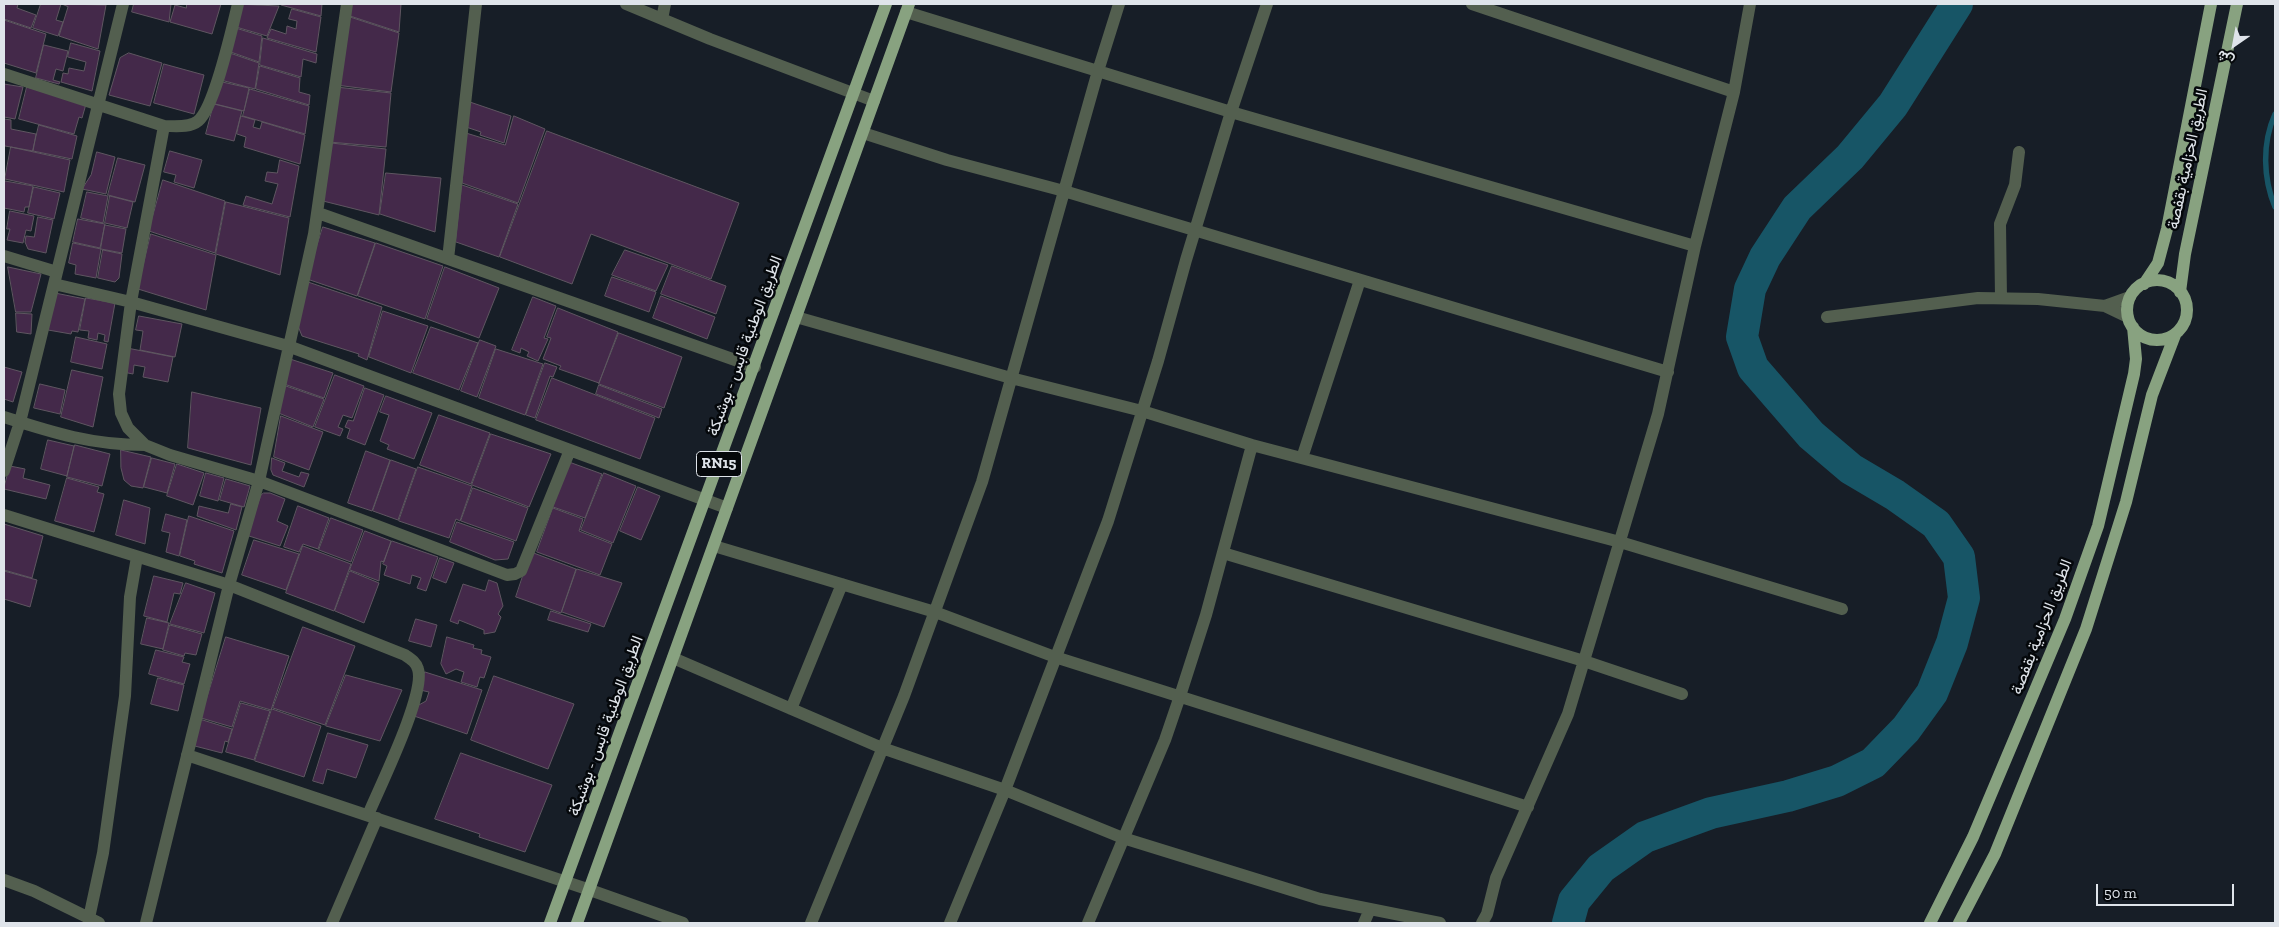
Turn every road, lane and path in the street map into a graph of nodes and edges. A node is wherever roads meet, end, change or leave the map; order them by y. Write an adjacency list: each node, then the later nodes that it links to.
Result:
1 (123, 4): 21 (street)
2 (238, 4): 23 (street)
3 (347, 4): 27 (street)
4 (476, 4): 31 (street)
5 (626, 4): 15 (street)
6 (666, 4): 15 (street)
7 (886, 4): 19 (main road, الطريق الوطنية قابس - بوشبكة / RN15)
8 (1119, 4): 16 (street)
9 (1267, 4): 22 (street)
10 (1472, 4): 18 (street)
11 (1750, 4): 18 (street)
12 (2210, 4): 34 (main road, الطريق الحزامية بقفصة)
13 (2237, 4): 35 (main road, الطريق الحزامية بقفصة)
14 (908, 8): 16 (street); 20 (main road, RN15)
15 (662, 19): 19 (street)
16 (1098, 71): 22 (street); 26 (street)
17 (4, 74): 21 (street)
18 (1734, 92): 29 (street)
19 (854, 94): 20 (street); 45 (main road, الطريق الوطنية قابس - بوشبكة / RN15)
20 (874, 102): 24 (main road, RN15)
21 (98, 106): 23 (street); 32 (street)
22 (1231, 112): 28 (street); 29 (street)
23 (164, 126): 38 (street)
24 (863, 134): 26 (street); 40 (main road, RN15)
25 (2019, 152): 37 (street)
26 (1064, 190): 28 (street); 47 (street)
27 (318, 213): 31 (street); 44 (street)
28 (1195, 231): 33 (street); 48 (street)
29 (1695, 246): 46 (street)
30 (4, 256): 32 (street)
31 (448, 259): 45 (street)
32 (55, 278): 38 (street); 50 (street)
33 (1360, 280): 46 (street); 54 (street)
34 (2144, 284): 35 (main road); 36 (main road)
35 (2180, 292): 43 (main road)
36 (2130, 297): 39 (street); 42 (main road)
37 (2001, 298): 39 (street); 41 (street)
38 (131, 302): 44 (street); 51 (street)
39 (2105, 306): 42 (street)
40 (796, 317): 47 (street); 58 (main road, RN15)
41 (1827, 317)
42 (2130, 322): 43 (main road); 96 (main road, الطريق الحزامية بقفصة)
43 (2175, 335): 97 (main road)
44 (288, 346): 53 (street); 56 (street)
45 (755, 367): 57 (main road, الطريق الوطنية قابس - بوشبكة / RN15)
46 (1668, 372): 60 (street)
47 (1011, 378): 48 (street); 67 (street)
48 (1142, 411): 52 (street); 68 (street)
49 (4, 417): 50 (street)
50 (20, 422): 51 (street); 55 (street)
51 (145, 445): 56 (street)
52 (1252, 445): 54 (street); 62 (street)
53 (570, 450): 56 (street); 57 (street)
54 (1302, 458): 60 (street)
55 (4, 471)
56 (259, 482): 65 (street)
57 (706, 500): 58 (street); 81 (main road, الطريق الوطنية قابس - بوشبكة / RN15)
58 (727, 508): 61 (main road, RN15)
59 (4, 515): 63 (street)
60 (1620, 542): 66 (street); 70 (street)
61 (714, 546): 64 (street); 69 (main road, RN15)
62 (1223, 553): 70 (street); 72 (street)
63 (137, 557): 65 (street); 84 (street)
64 (842, 584): 67 (street); 73 (street)
65 (228, 585): 75 (street); 78 (street)
66 (1842, 609)
67 (935, 612): 68 (street); 74 (street)
68 (1055, 656): 72 (street); 76 (street)
69 (673, 658): 73 (street); 82 (main road, RN15)
70 (1584, 661): 71 (street); 77 (street)
71 (1682, 694)
72 (1180, 696): 77 (street); 79 (street)
73 (791, 709): 74 (street)
74 (882, 748): 76 (street); 90 (street)
75 (187, 755): 78 (street); 85 (street)
76 (1005, 790): 79 (street); 91 (street)
77 (1528, 807): 95 (street)
78 (372, 817): 81 (street); 86 (street)
79 (1123, 838): 83 (street); 92 (street)
80 (4, 880): 84 (street)
81 (566, 882): 82 (street); 87 (main road, الطريق الوطنية قابس - بوشبكة / RN15)
82 (590, 890): 88 (main road, RN15); 89 (street)
83 (1370, 909): 93 (street); 94 (street)
84 (94, 921)
85 (146, 923)
86 (332, 923)
87 (550, 923)
88 (576, 923)
89 (683, 923)
90 (811, 923)
91 (950, 923)
92 (1088, 923)
93 (1364, 923)
94 (1440, 923)
95 (1482, 923)
96 (1930, 923)
97 (1959, 923)

